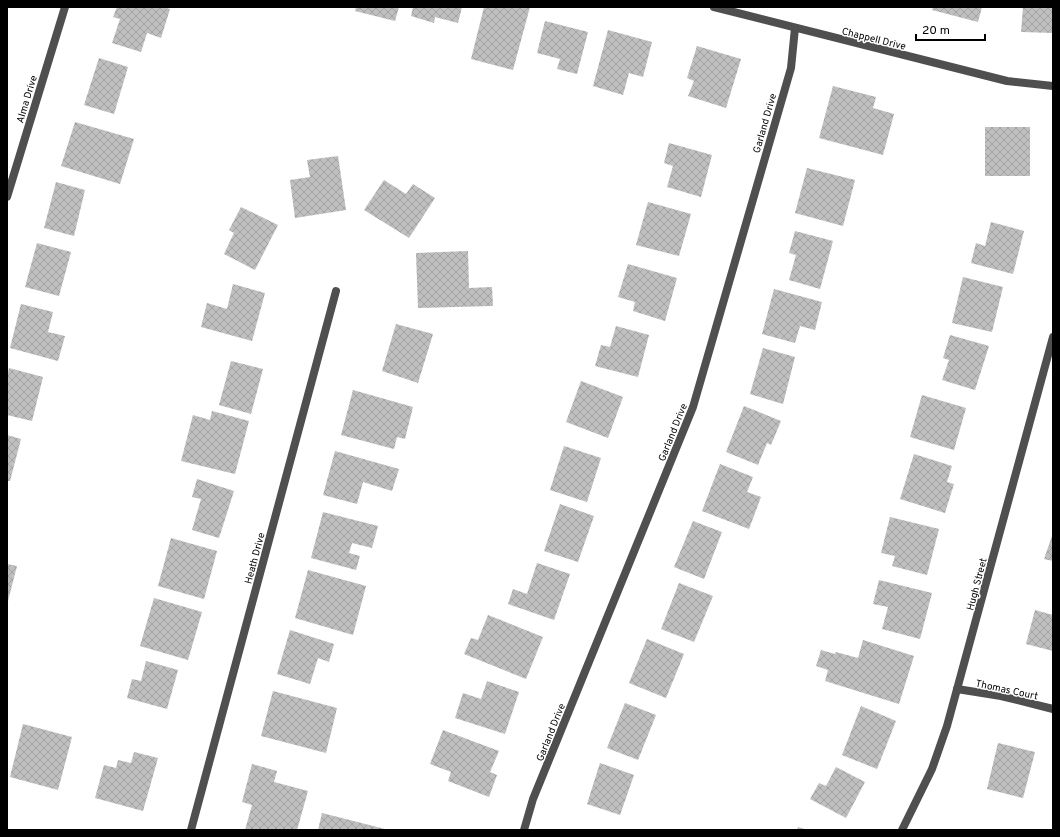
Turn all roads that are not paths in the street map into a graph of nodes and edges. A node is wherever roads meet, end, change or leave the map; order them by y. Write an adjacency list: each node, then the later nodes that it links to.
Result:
1 (65, 7): 5 (street, Alma Drive)
2 (714, 7): 3 (street, Chappell Drive)
3 (795, 28): 4 (street, Chappell Drive); 11 (street, Garland Drive)
4 (1053, 86)
5 (7, 197)
6 (336, 291): 10 (street, Heath Drive)
7 (1053, 337): 8 (street, Hugh Street)
8 (957, 689): 9 (street, Thomas Court); 12 (street, Hugh Street)
9 (1053, 709)
10 (191, 830)
11 (524, 830)
12 (902, 830)

